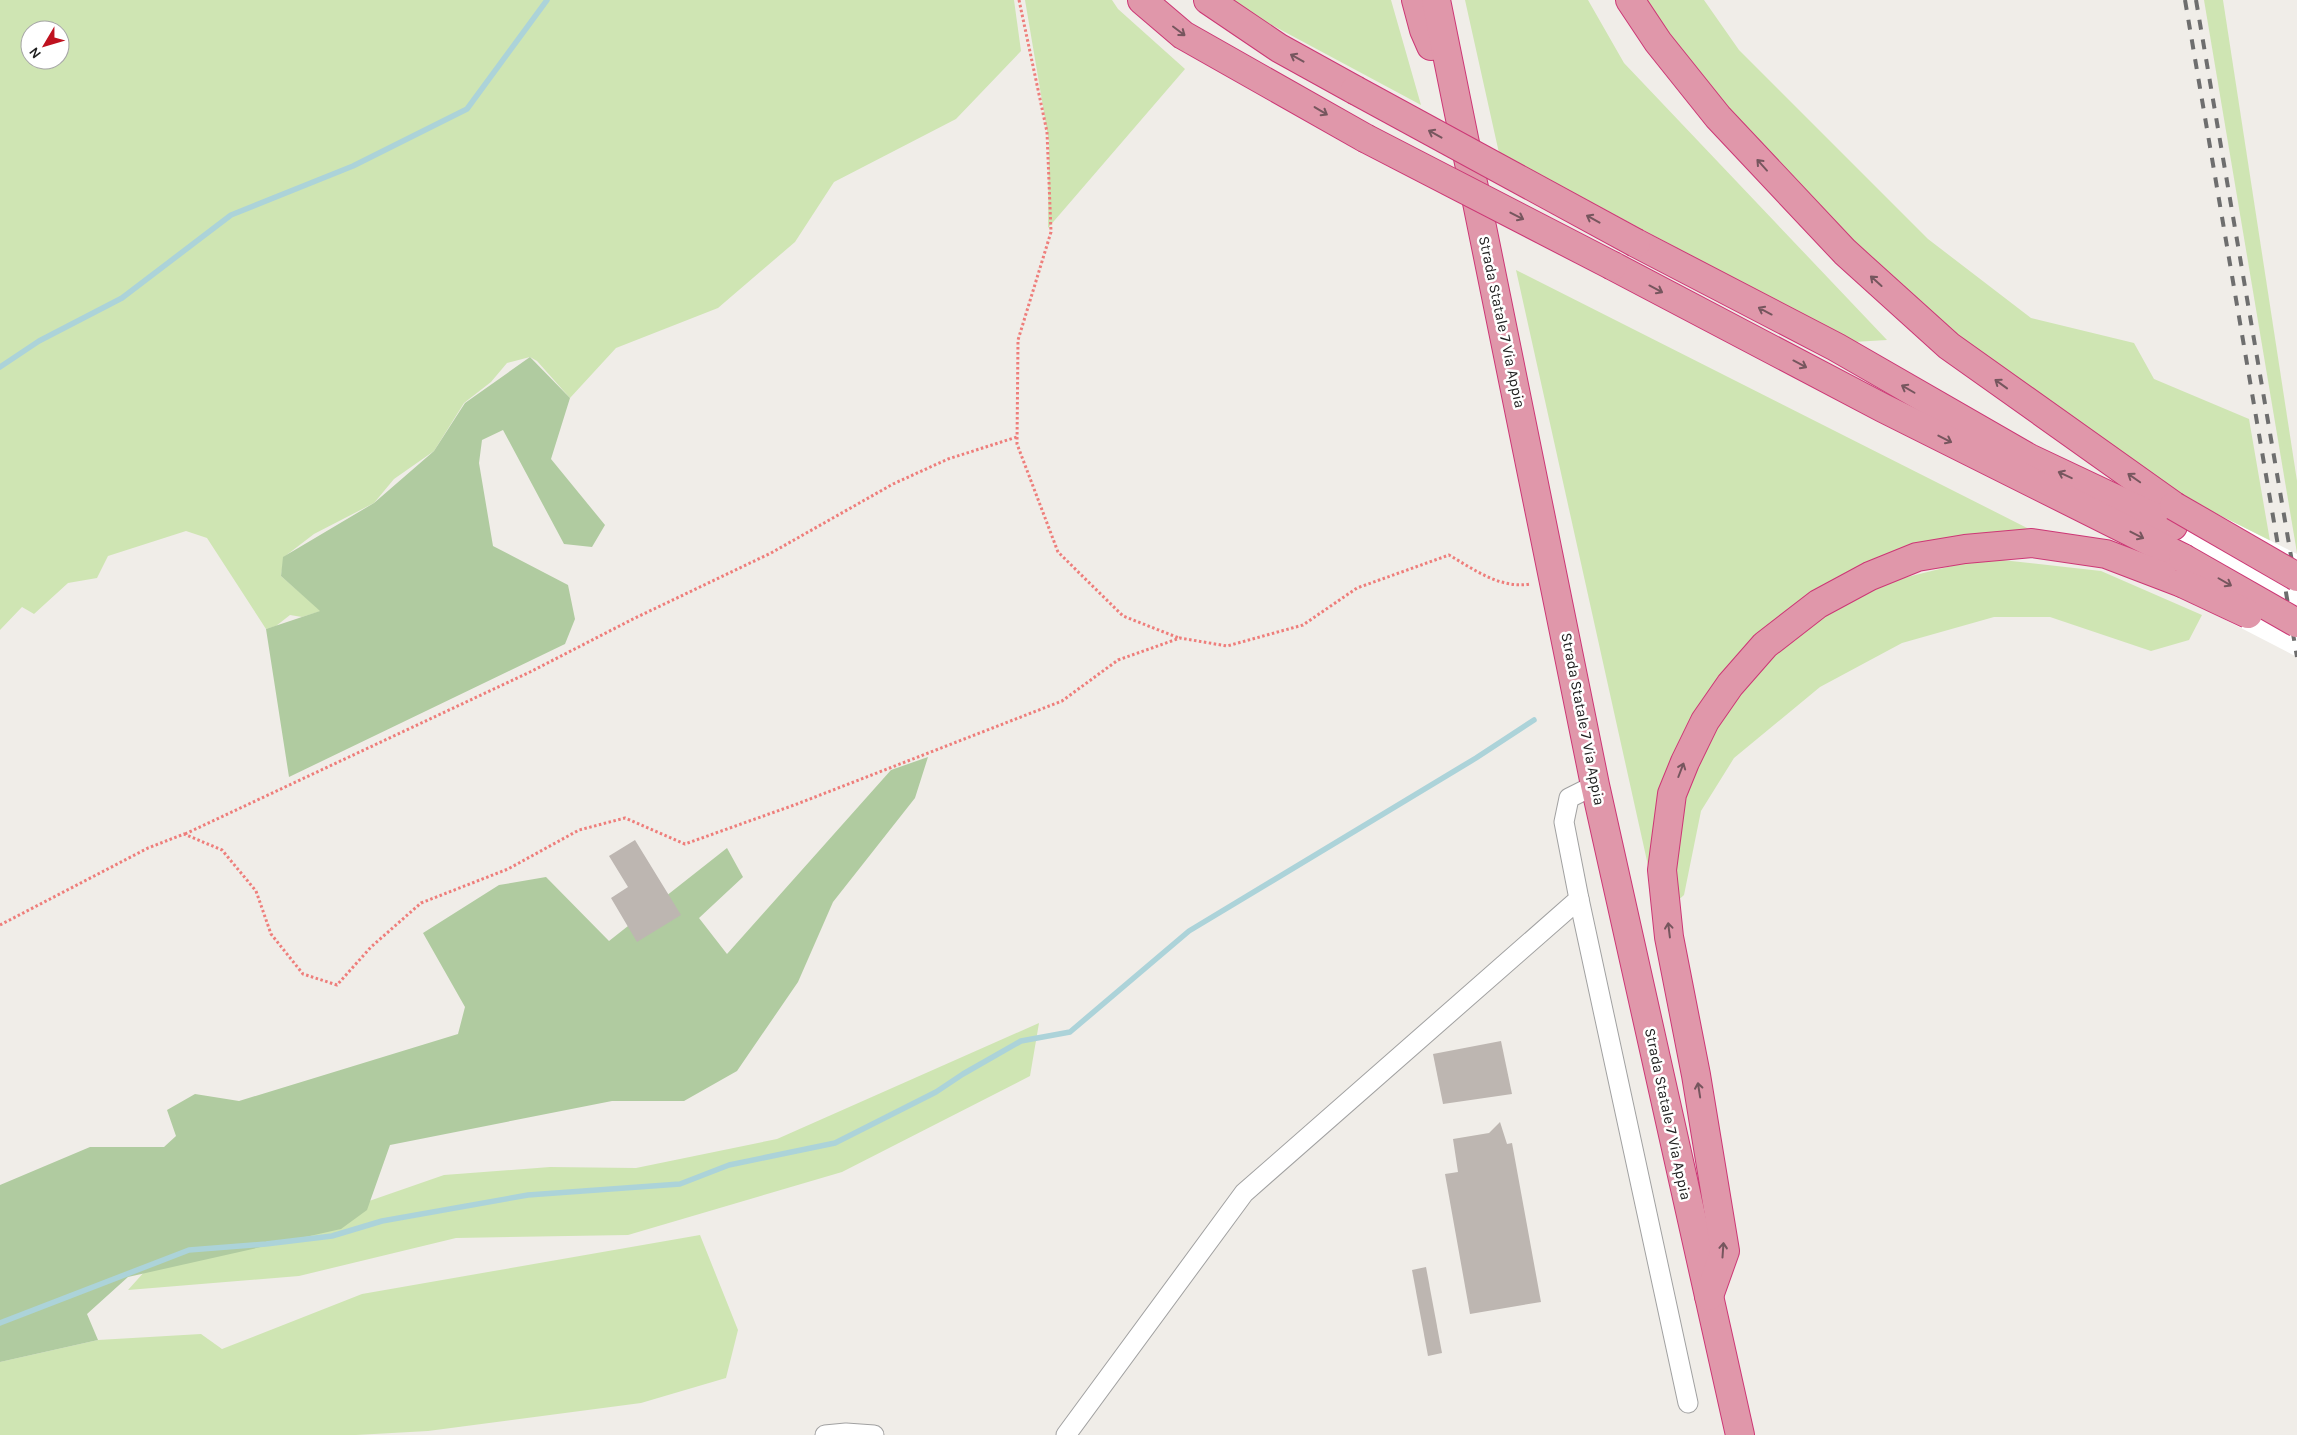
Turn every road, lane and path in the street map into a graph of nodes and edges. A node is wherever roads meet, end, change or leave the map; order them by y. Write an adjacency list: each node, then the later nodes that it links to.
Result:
1 (1019, 0): 8 (path)
2 (1142, 0): 10 (highway, one-way to 10, bridge)
3 (1208, 0): 9 (highway, one-way to 3, bridge)
4 (1416, 0): 7 (highway)
5 (1436, 0): 7 (highway, Strada Statale 7 Via Appia)
6 (1630, 0): 9 (highway, one-way to 6)
7 (1456, 99): 12 (highway, Strada Statale 7 Via Appia)
8 (1017, 437): 16 (path); 18 (path)
9 (2174, 516): 11 (highway, bridge); 13 (highway)
10 (2182, 570): 14 (highway, one-way to 14, bridge); 15 (highway, bridge); 21 (highway, one-way to 10)
11 (2297, 577)
12 (1555, 580): 16 (path); 17 (highway, Strada Statale 7 Via Appia)
13 (2297, 588)
14 (2297, 623)
15 (2297, 637)
16 (1180, 638): 18 (path)
17 (1595, 785): 19 (street); 21 (highway, Strada Statale 7 Via Appia)
18 (184, 834): 20 (path)
19 (1579, 899): 22 (street); 25 (street)
20 (0, 925)
21 (1709, 1296): 26 (highway, Strada Statale 7 Via Appia)
22 (1688, 1403)
23 (825, 1435): 24 (street)
24 (874, 1435)
25 (1066, 1435)
26 (1740, 1435)

